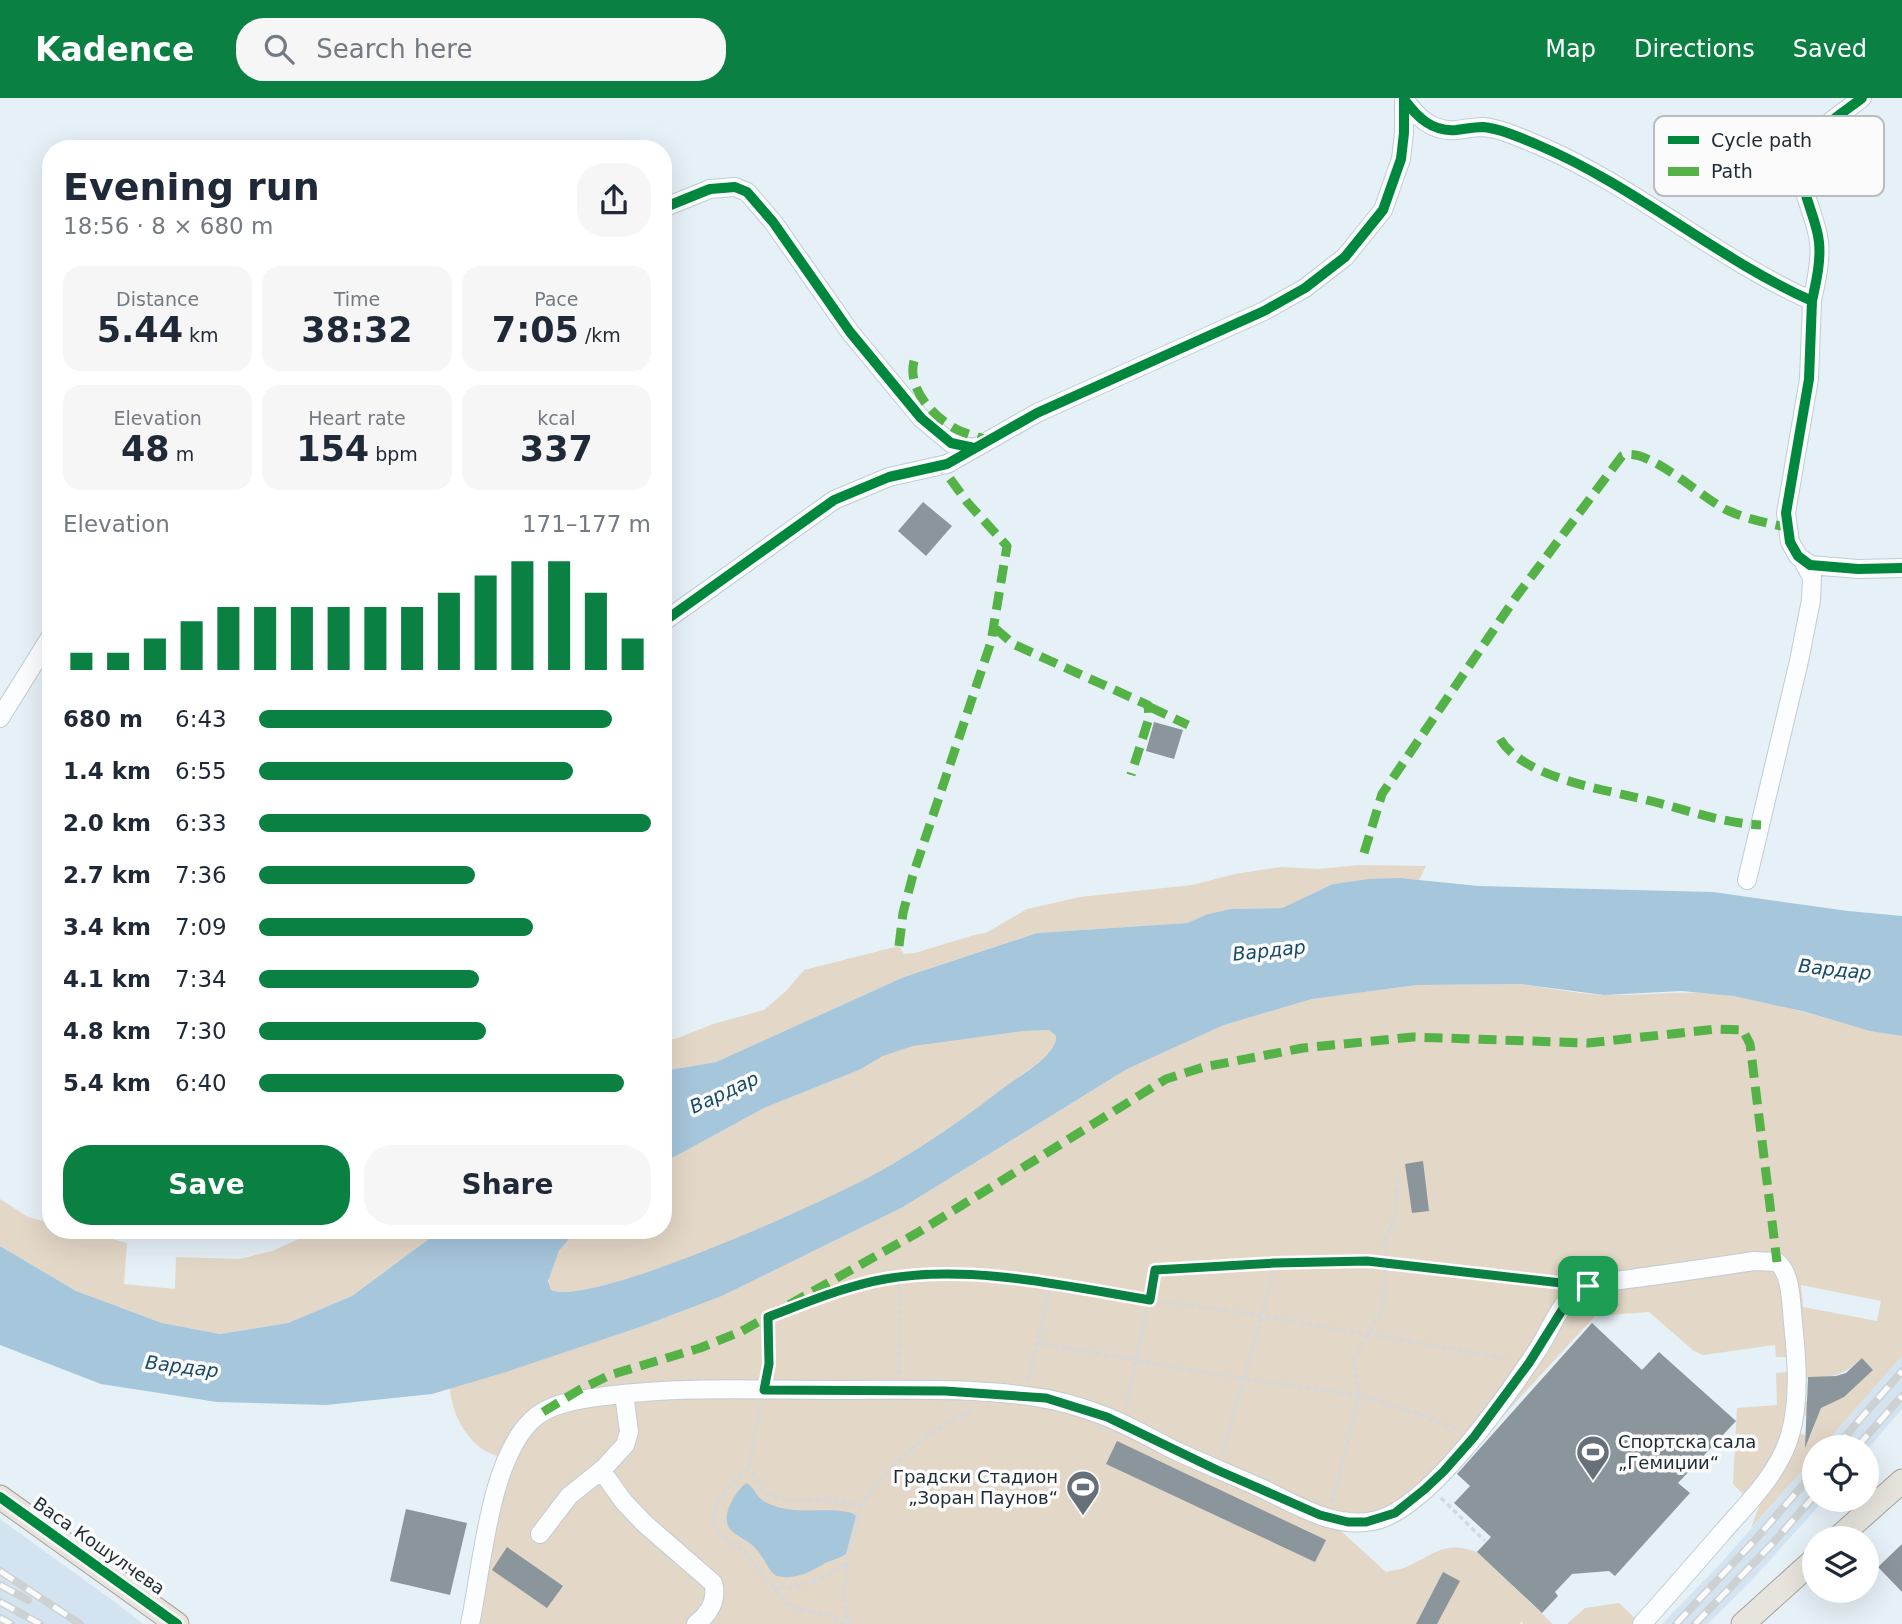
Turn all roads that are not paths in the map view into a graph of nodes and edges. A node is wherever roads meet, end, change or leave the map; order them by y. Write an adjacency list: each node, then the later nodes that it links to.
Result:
1 (1862, 98): 3 (street)
2 (1404, 99): 6 (street); 7 (street)
3 (1840, 116)
4 (1806, 196): 6 (street)
5 (672, 204): 7 (street)
6 (1812, 301): 8 (street)
7 (974, 448): 10 (street)
8 (1803, 561): 9 (street); 13 (street)
9 (1902, 568)
10 (672, 616)
11 (42, 650): 12 (street)
12 (0, 718)
13 (1747, 880)
14 (624, 1394): 15 (street); 22 (street); 24 (street)
15 (601, 1470): 19 (street); 23 (street)
16 (1902, 1481): 18 (main road)
17 (0, 1497): 21 (main road, Васа Кошулчева)
18 (1851, 1526)
19 (540, 1534)
20 (1802, 1571): 25 (main road)
21 (177, 1624)
22 (470, 1624)
23 (696, 1624)
24 (1642, 1624)
25 (1743, 1624)

